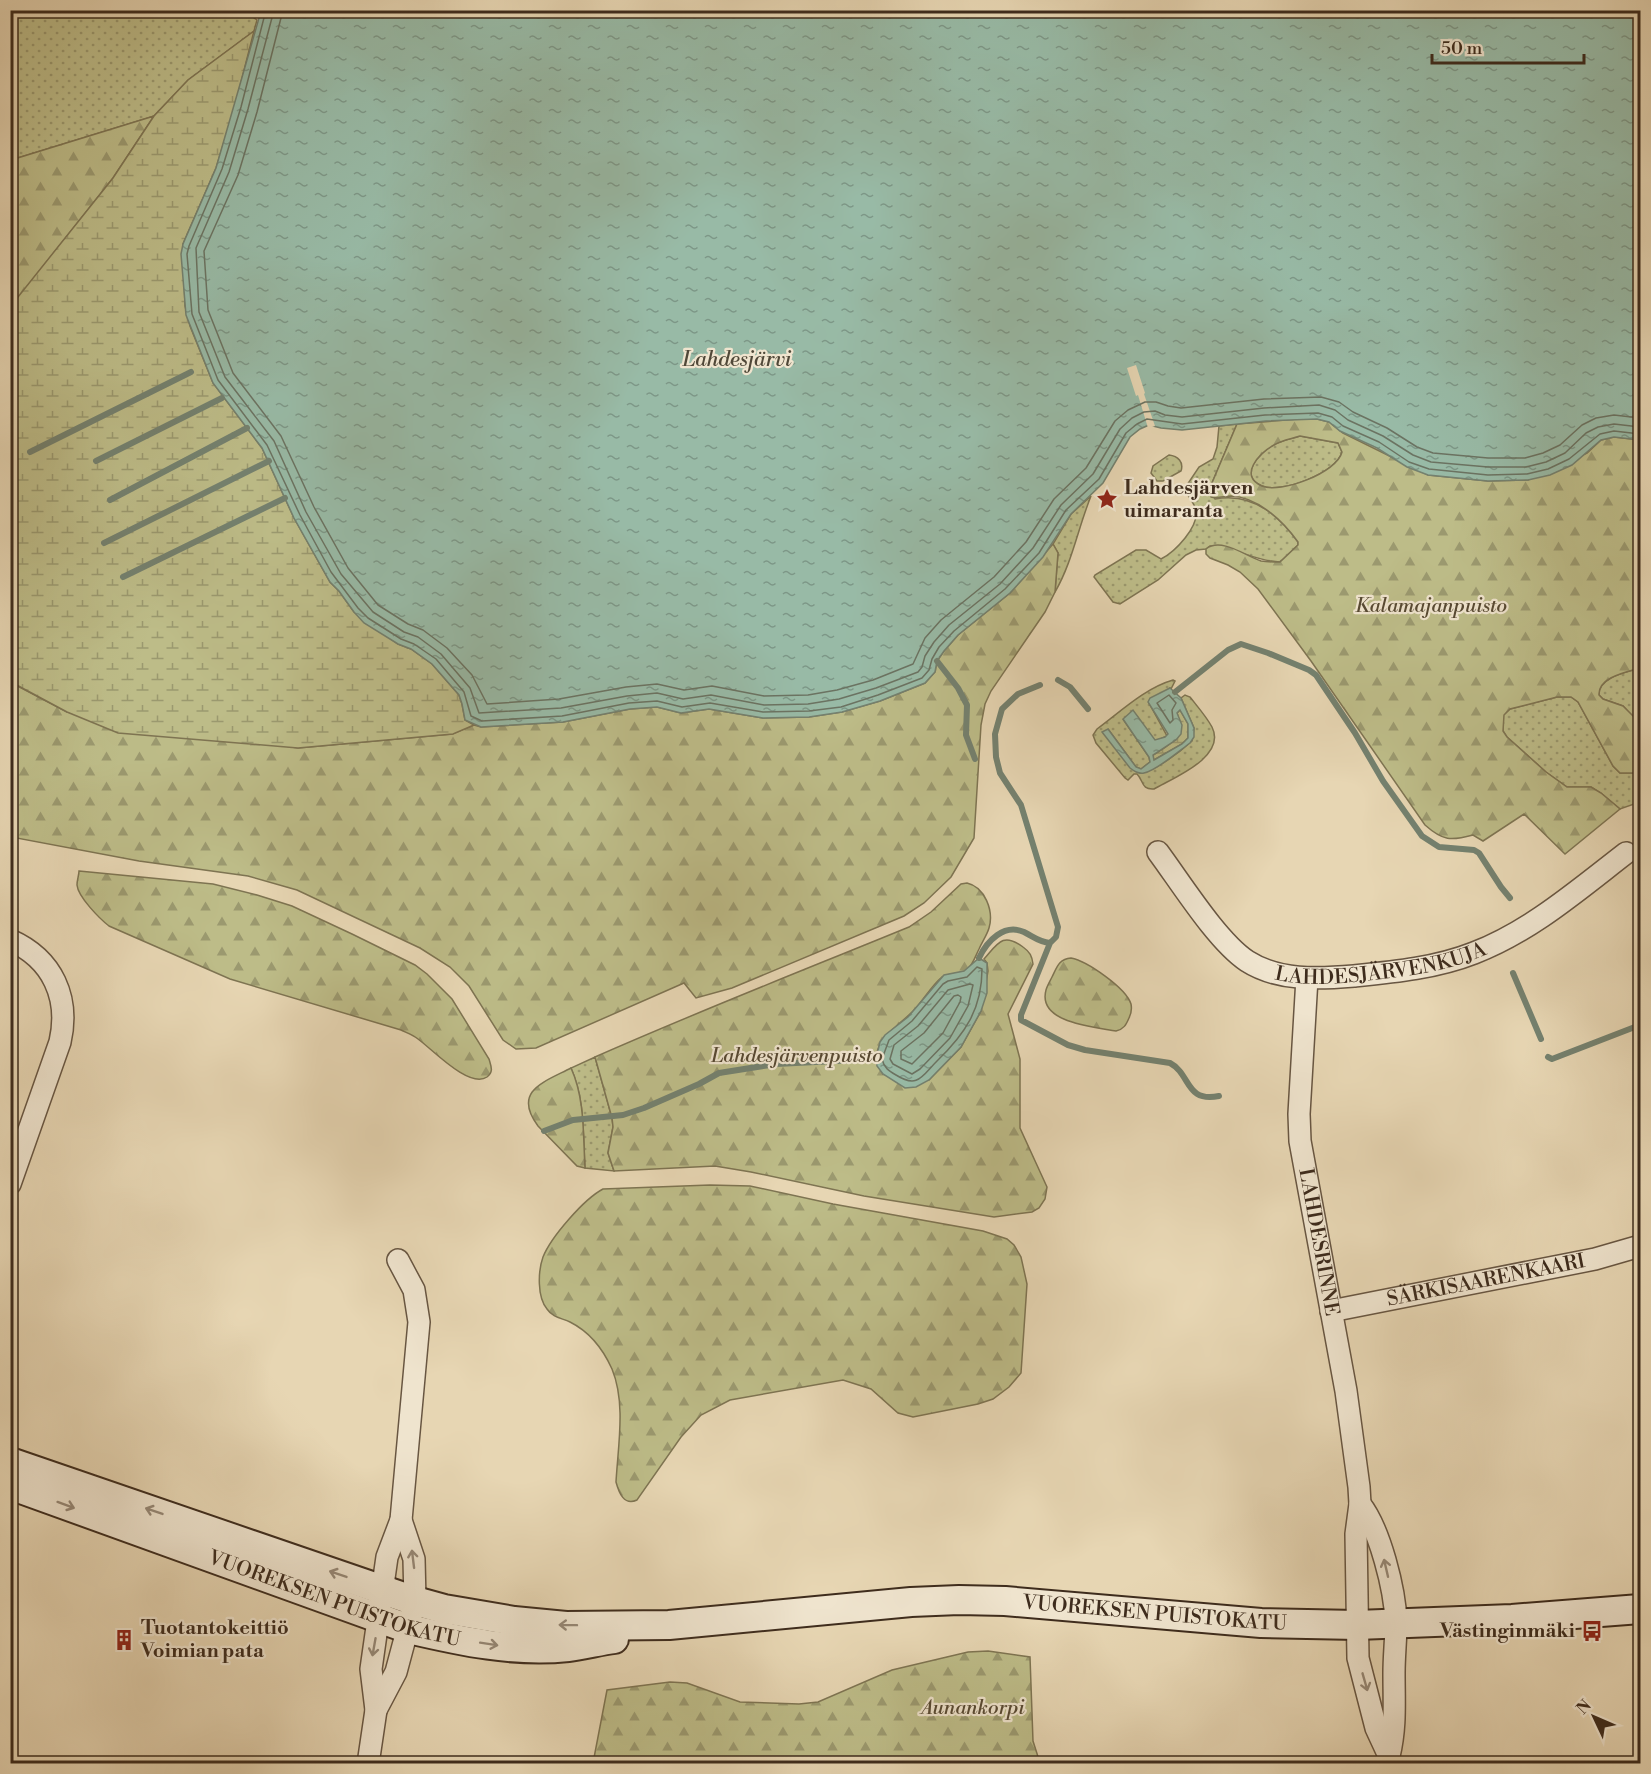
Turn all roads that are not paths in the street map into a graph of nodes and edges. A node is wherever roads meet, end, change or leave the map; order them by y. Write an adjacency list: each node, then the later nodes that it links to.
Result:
1 (1158, 852): 4 (street, LAHDESJÄRVENKUJA)
2 (1626, 853): 4 (street, LAHDESJÄRVENKUJA)
3 (10, 940): 5 (street)
4 (1307, 978): 8 (street, LAHDESRINNE)
5 (10, 1184)
6 (1641, 1246): 8 (street, SÄRKISAARENKAARI)
7 (398, 1260): 12 (street)
8 (1331, 1311): 11 (street, LAHDESRINNE)
9 (10, 1462): 13 (main road, VUOREKSEN PUISTOKATU, one-way to 9)
10 (10, 1485): 16 (main road, VUOREKSEN PUISTOKATU, one-way to 16)
11 (1360, 1504): 18 (street, LAHDESRINNE); 19 (street, LAHDESRINNE, one-way to 11)
12 (400, 1520): 13 (street); 14 (street, one-way to 12)
13 (383, 1590): 14 (main road, VUOREKSEN PUISTOKATU); 16 (street)
14 (416, 1601): 17 (main road, VUOREKSEN PUISTOKATU, one-way to 14); 20 (street)
15 (1641, 1609): 19 (main road, VUOREKSEN PUISTOKATU)
16 (379, 1618): 20 (main road, VUOREKSEN PUISTOKATU); 21 (street, one-way to 21)
17 (669, 1625): 18 (main road, VUOREKSEN PUISTOKATU); 20 (main road, VUOREKSEN PUISTOKATU, one-way to 17)
18 (1357, 1625): 19 (main road, VUOREKSEN PUISTOKATU); 22 (street, LAHDESRINNE, one-way to 22)
19 (1396, 1625): 22 (street, LAHDESRINNE)
20 (409, 1629): 21 (street)
21 (376, 1710): 23 (street)
22 (1390, 1760)
23 (368, 1764)

